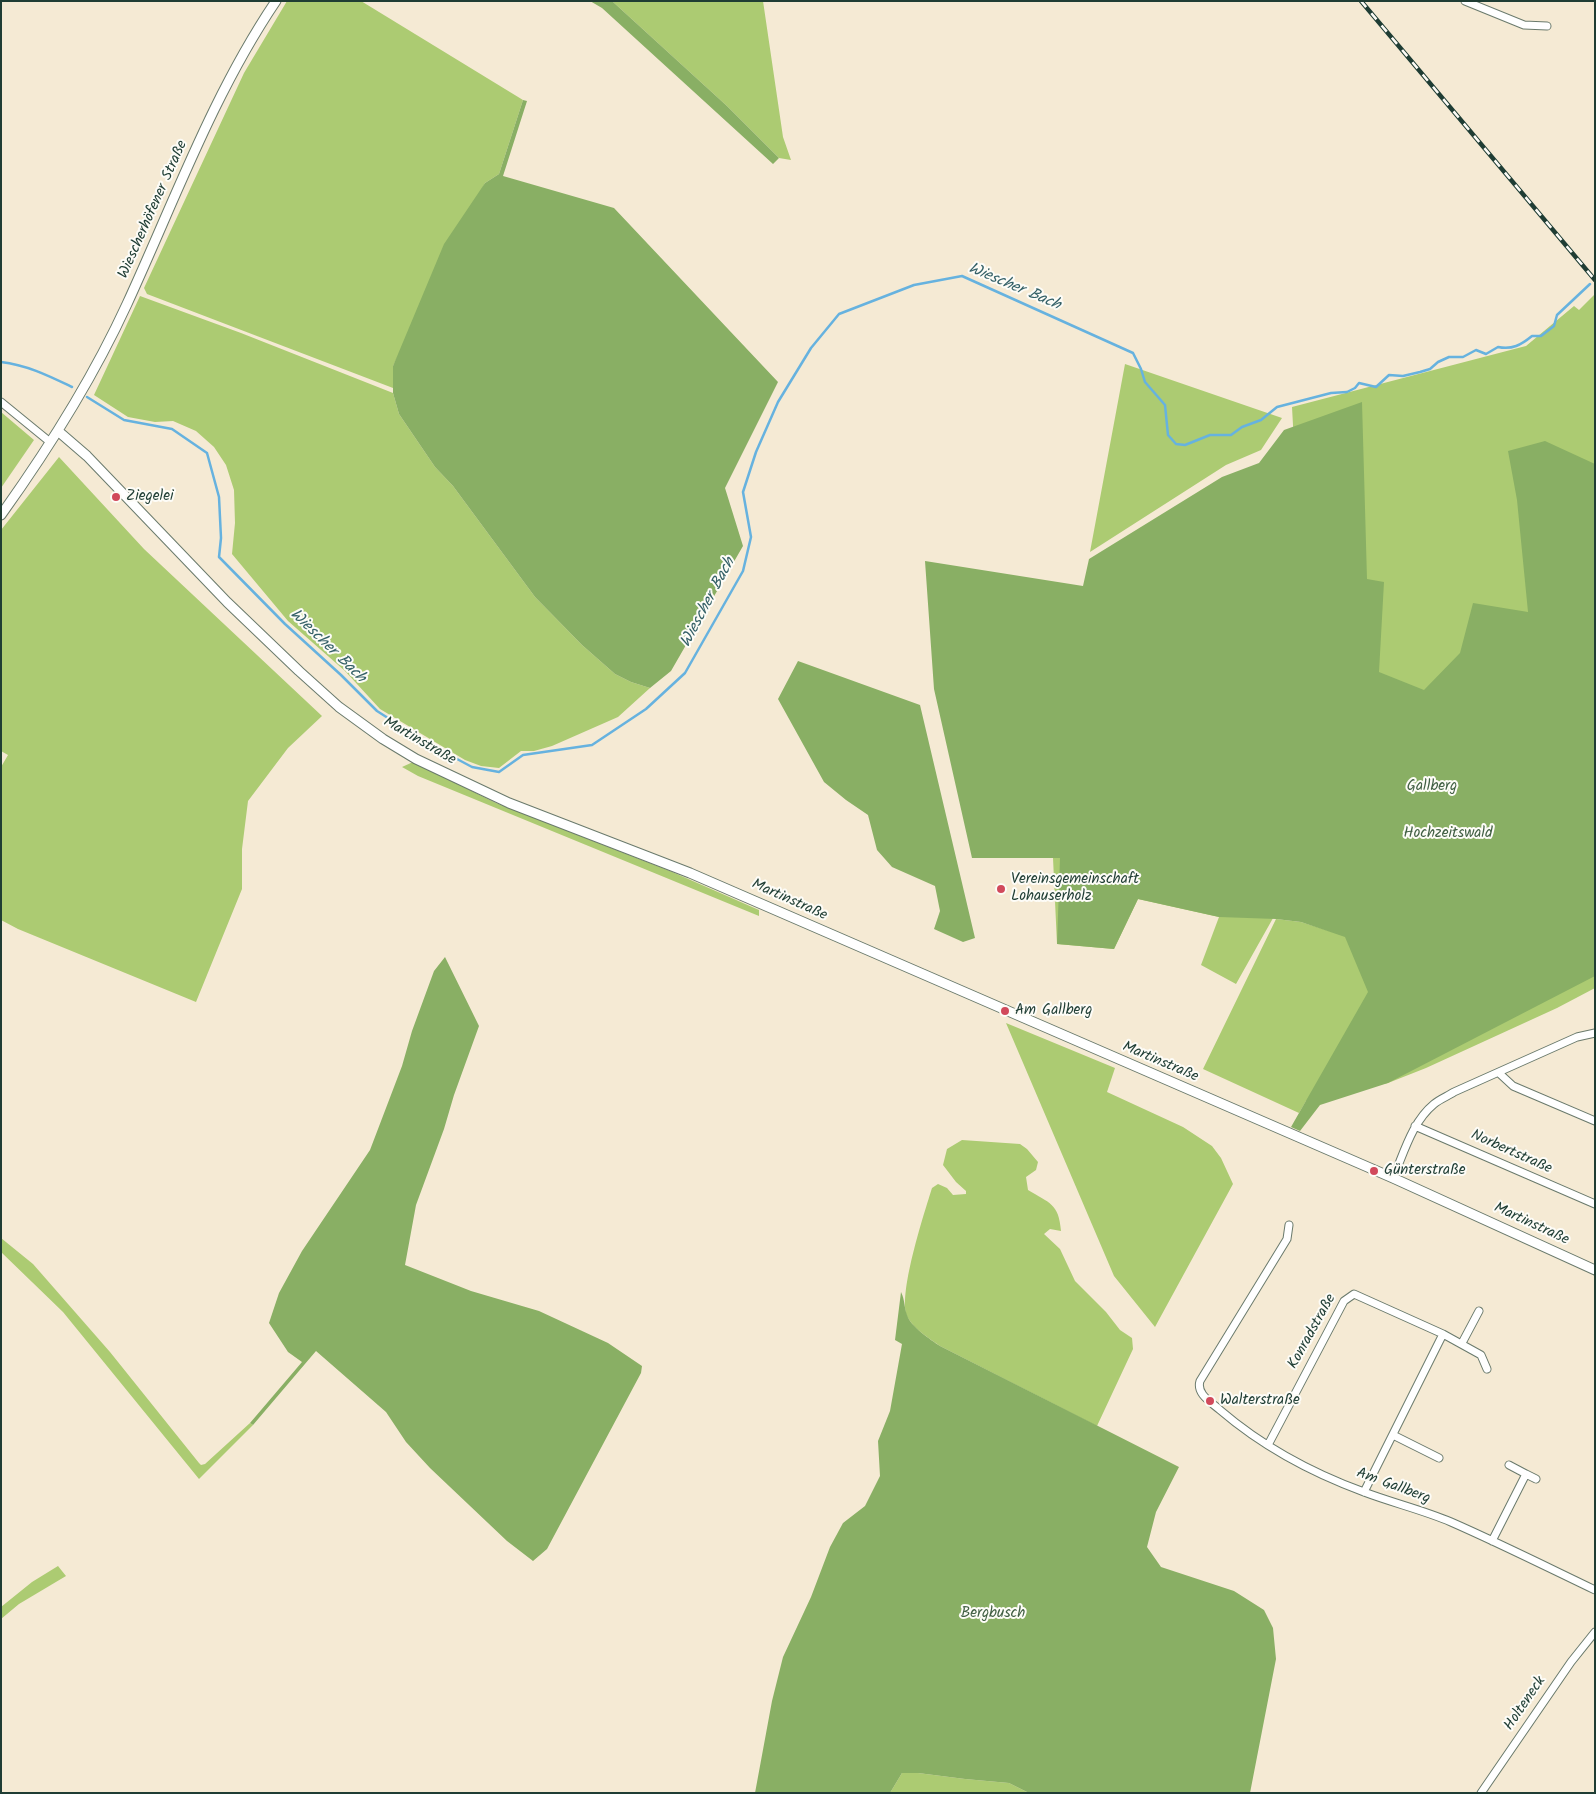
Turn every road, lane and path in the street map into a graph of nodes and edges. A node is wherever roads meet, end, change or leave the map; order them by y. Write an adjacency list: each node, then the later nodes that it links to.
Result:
1 (276, 1): 5 (street, Wiescherhöfener Straße)
2 (1465, 1): 3 (street)
3 (1547, 26)
4 (1, 402): 6 (street)
5 (58, 431): 6 (street, Wiescherhöfener Straße); 12 (street, Martinstraße)
6 (50, 442): 7 (street, Wiescherhöfener Straße)
7 (1, 515)
8 (1595, 1033): 9 (street)
9 (1499, 1073): 10 (street); 11 (street)
10 (1595, 1121)
11 (1415, 1126): 12 (street); 13 (street, Norbertstraße)
12 (1393, 1178): 15 (street, Martinstraße)
13 (1595, 1204)
14 (1289, 1226): 21 (street, Am Gallberg)
15 (1595, 1270)
16 (1479, 1311): 18 (street)
17 (1443, 1334): 18 (street, Konradstraße); 20 (street); 21 (street, Konradstraße)
18 (1462, 1343): 19 (street, Konradstraße)
19 (1487, 1369)
20 (1393, 1434): 22 (street); 26 (street)
21 (1268, 1445): 26 (street, Am Gallberg)
22 (1439, 1458)
23 (1509, 1466): 24 (street)
24 (1526, 1474): 25 (street); 27 (street)
25 (1536, 1479)
26 (1364, 1492): 27 (street, Am Gallberg)
27 (1492, 1541): 28 (street, Am Gallberg)
28 (1595, 1590)
29 (1595, 1632): 30 (street, Holteneck)
30 (1481, 1793)

